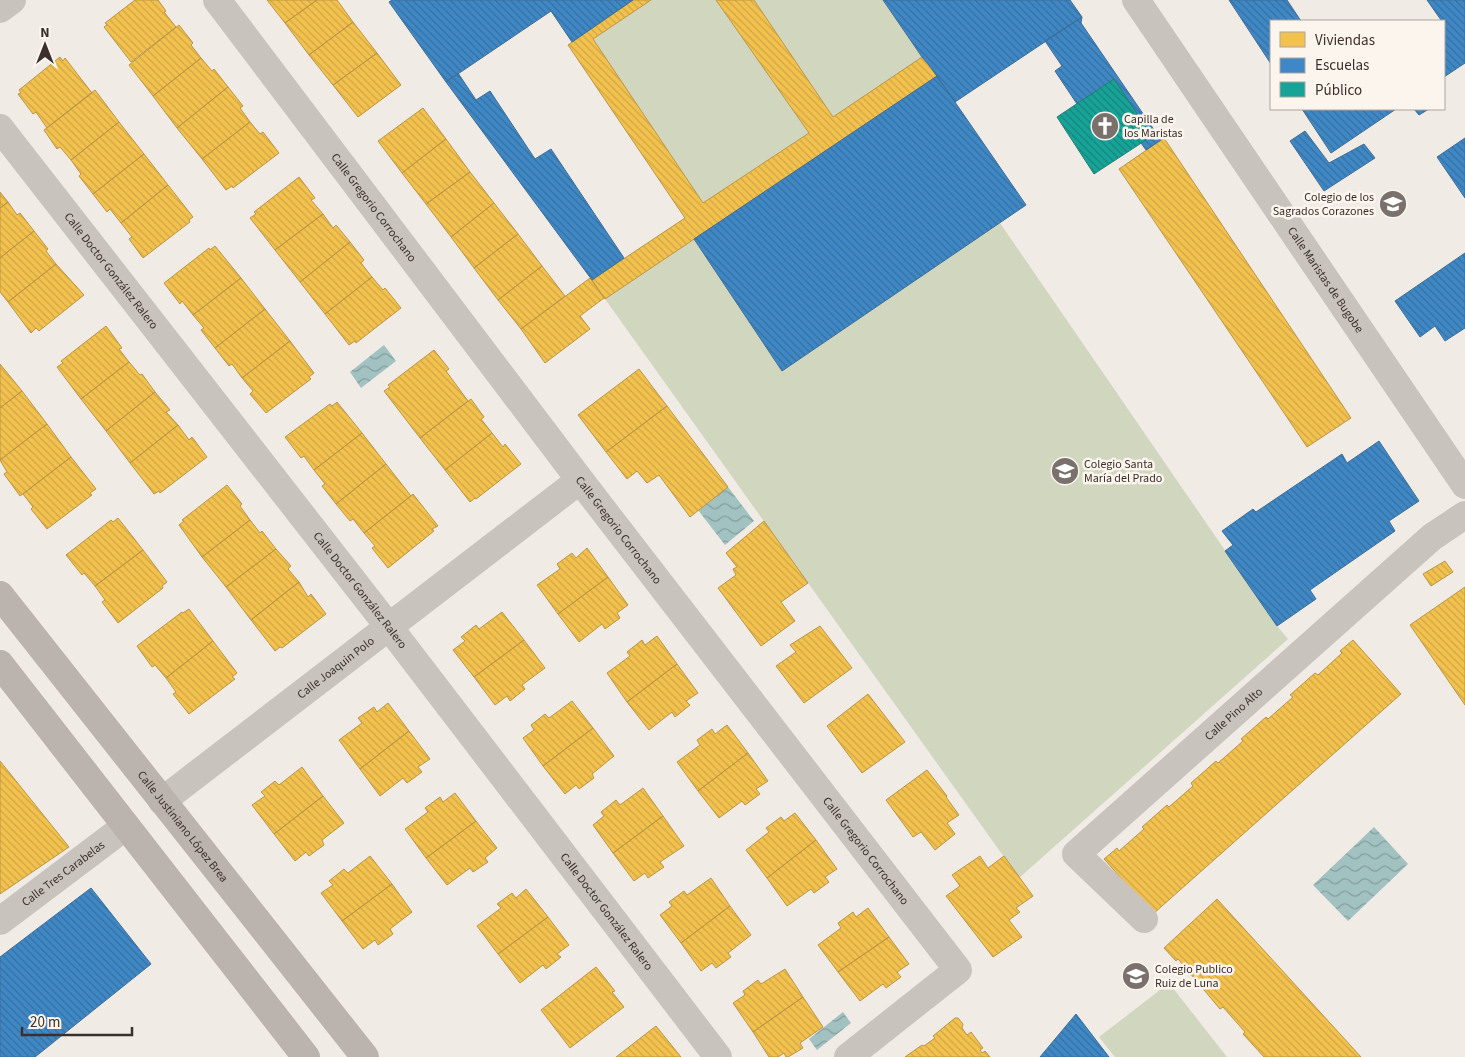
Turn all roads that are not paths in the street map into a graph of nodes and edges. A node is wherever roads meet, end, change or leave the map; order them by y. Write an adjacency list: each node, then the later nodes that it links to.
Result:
1 (12, 0): 4 (street)
2 (216, 0): 6 (street, Calle Gregorio Corrochano)
3 (1136, 0): 7 (street, Calle Maristas de Bugobe)
4 (0, 9)
5 (0, 128): 10 (street, Calle Doctor González Ralero)
6 (580, 480): 10 (street, Calle Joaquin Polo); 19 (street, Calle Gregorio Corrochano)
7 (1465, 485)
8 (1465, 515): 14 (street, Calle Pino Alto)
9 (0, 596): 12 (street, Calle Justiniano López Brea)
10 (389, 627): 12 (street, Calle Joaquin Polo); 18 (street, Calle Doctor González Ralero)
11 (0, 664): 13 (street)
12 (162, 801): 17 (street, Calle Justiniano López Brea)
13 (126, 826): 15 (street, Calle Tres Carabelas); 16 (street)
14 (1144, 919)
15 (0, 920)
16 (306, 1057)
17 (365, 1057)
18 (718, 1057)
19 (848, 1057)

